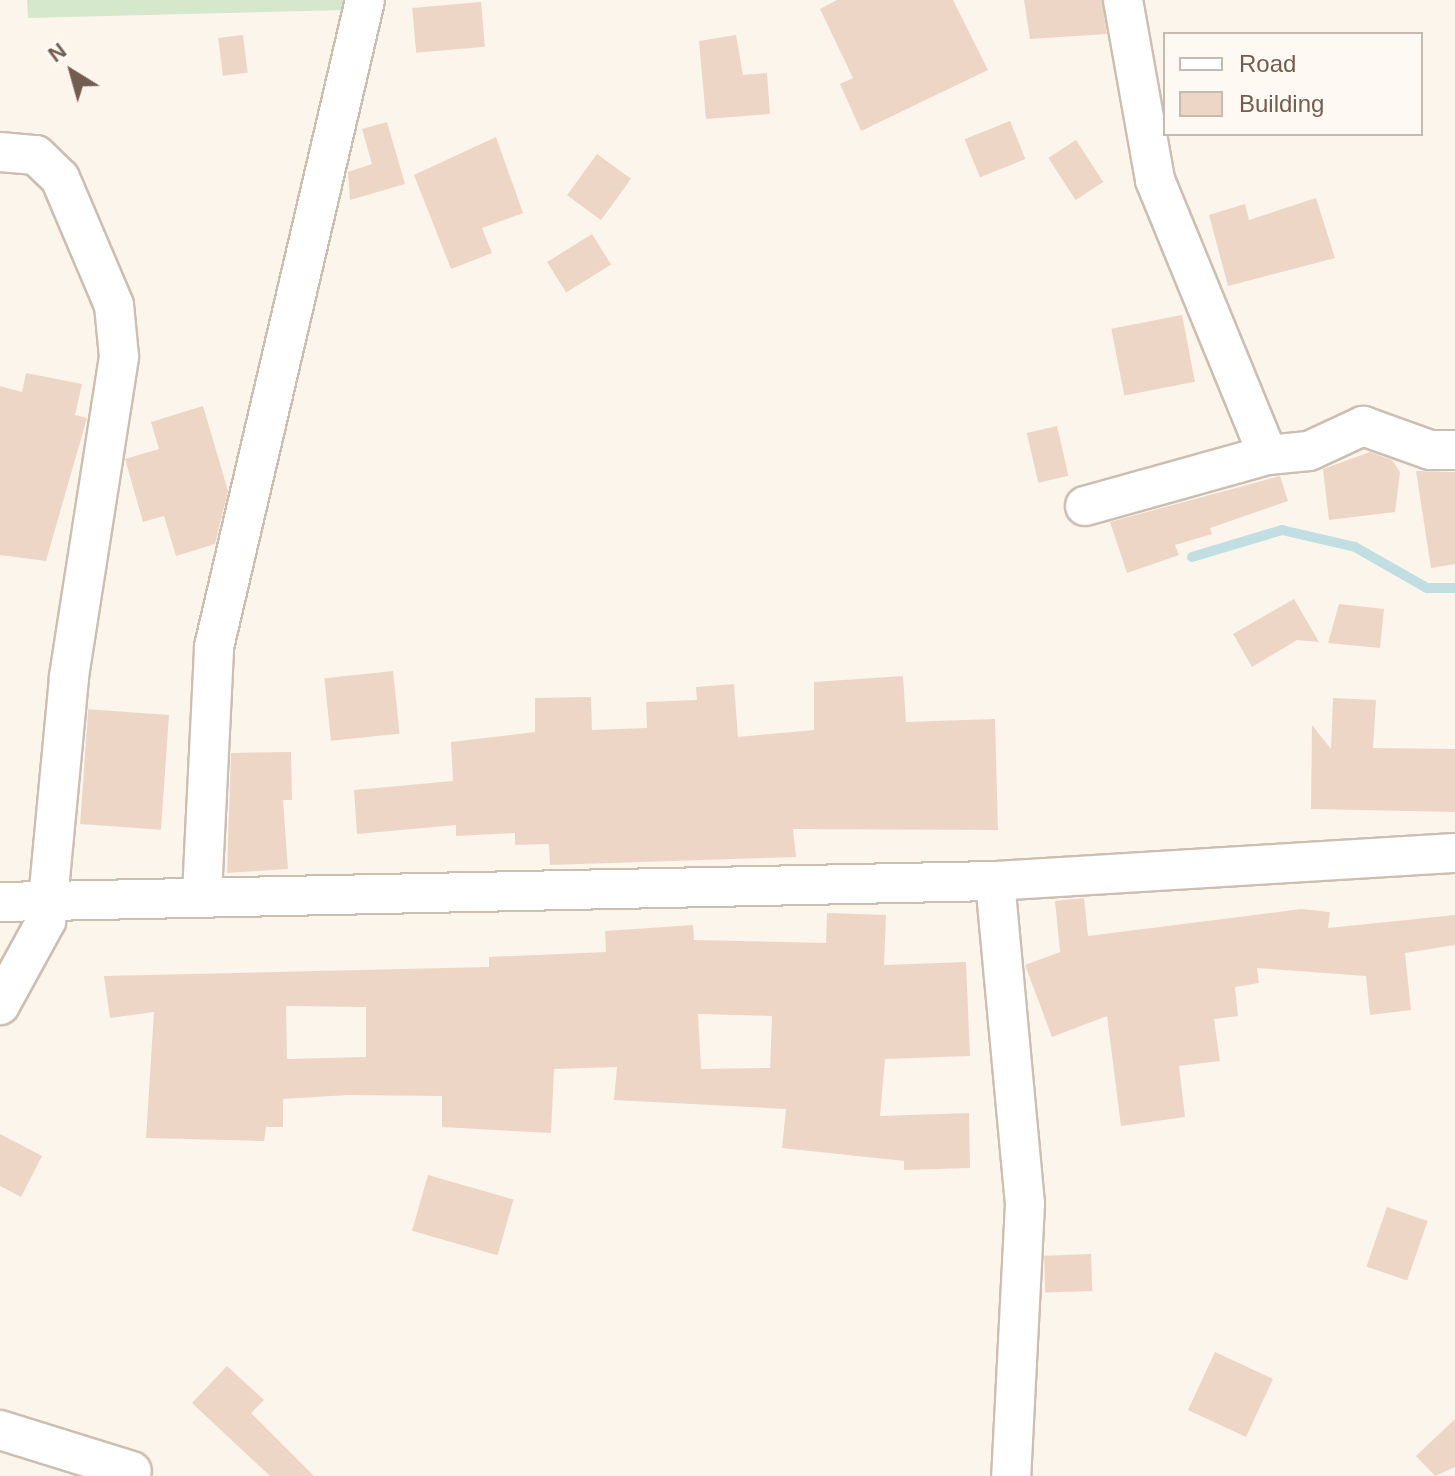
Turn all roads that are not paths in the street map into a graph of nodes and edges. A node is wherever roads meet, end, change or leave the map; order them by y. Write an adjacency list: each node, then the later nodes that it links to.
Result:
1 (365, 0): 9 (street)
2 (1123, 0): 5 (street)
3 (0, 152): 10 (street)
4 (1455, 450): 5 (street)
5 (1268, 455): 6 (street)
6 (1085, 506)
7 (1455, 853): 8 (street)
8 (995, 881): 9 (street); 15 (street)
9 (202, 895): 10 (street)
10 (48, 901): 11 (street); 12 (street)
11 (0, 902)
12 (0, 1005)
13 (0, 1430): 14 (street)
14 (132, 1471)
15 (1011, 1476)

